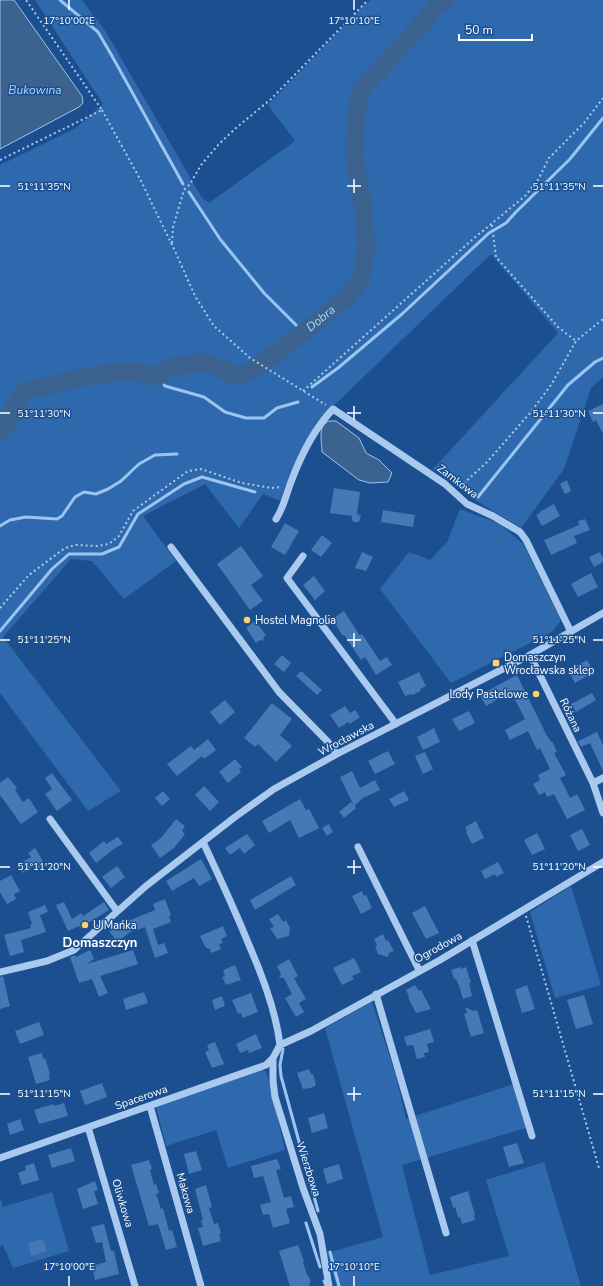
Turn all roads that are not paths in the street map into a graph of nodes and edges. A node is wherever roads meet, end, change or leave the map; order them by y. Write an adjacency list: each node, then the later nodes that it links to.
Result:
1 (276, 519): 5 (street, Zamkowa)
2 (171, 547): 8 (street)
3 (303, 556): 7 (street)
4 (603, 613): 5 (street, Wrocławska)
5 (571, 632): 6 (street, Wrocławska)
6 (530, 655): 7 (street, Wrocławska); 10 (street, Różana)
7 (396, 724): 8 (street, Wrocławska)
8 (337, 754): 13 (street, Wrocławska)
9 (603, 778): 10 (street)
10 (593, 783): 11 (street, Różana)
11 (603, 813)
12 (50, 819): 16 (street)
13 (203, 842): 16 (street, Wrocławska); 21 (street)
14 (358, 847): 18 (street)
15 (603, 862): 17 (street, Ogrodowa)
16 (117, 911): 19 (street, Wrocławska)
17 (472, 940): 18 (street, Ogrodowa); 25 (street)
18 (419, 970): 20 (street, Ogrodowa)
19 (0, 972)
20 (376, 994): 21 (street, Ogrodowa); 27 (street)
21 (280, 1045): 22 (street, Spacerowa)
22 (273, 1058): 23 (street, Spacerowa); 30 (street, Wierzbowa)
23 (150, 1106): 24 (street, Spacerowa); 29 (street, Makowa)
24 (88, 1128): 26 (street, Spacerowa); 28 (street, Oliwkowa)
25 (532, 1136)
26 (0, 1158)
27 (446, 1233)
28 (136, 1286)
29 (201, 1286)
30 (329, 1286)

